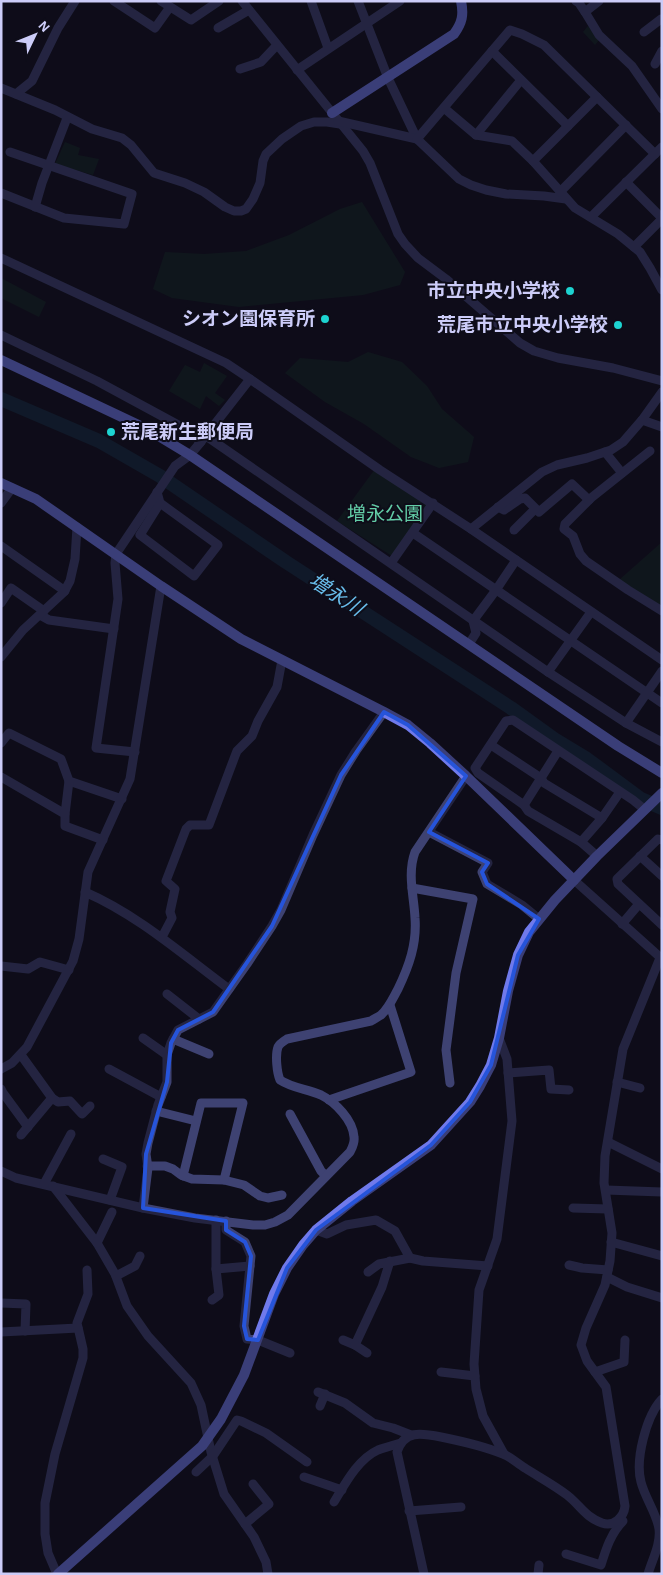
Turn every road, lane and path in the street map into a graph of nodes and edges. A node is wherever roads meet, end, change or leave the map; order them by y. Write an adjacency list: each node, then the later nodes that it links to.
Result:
1 (114, 1): 12 (street)
2 (161, 1): 12 (street)
3 (219, 1): 12 (street)
4 (242, 1): 13 (street)
5 (311, 1): 20 (street)
6 (358, 1): 16 (street)
7 (400, 1): 16 (street)
8 (461, 1): 26 (street)
9 (576, 1): 14 (street)
10 (599, 1): 14 (street)
11 (72, 3): 29 (street)
12 (170, 7)
13 (249, 10): 17 (street); 19 (street)
14 (585, 12): 32 (street)
15 (662, 20): 18 (street)
16 (367, 24): 20 (street); 26 (street)
17 (218, 28)
18 (644, 32)
19 (277, 45): 24 (street); 25 (street)
20 (328, 48): 25 (street)
21 (492, 51): 27 (street); 30 (street); 31 (street)
22 (662, 51): 23 (street)
23 (655, 64)
24 (240, 69)
25 (297, 70): 34 (street)
26 (388, 78): 34 (street); 38 (street)
27 (521, 80): 36 (street); 37 (street)
28 (1, 88): 29 (street)
29 (16, 94): 33 (street)
30 (597, 97): 35 (street); 36 (street)
31 (444, 108): 37 (street); 38 (street)
32 (662, 109)
33 (67, 118): 34 (street); 42 (street)
34 (337, 119): 38 (street); 55 (street)
35 (626, 125): 39 (street); 45 (street)
36 (568, 126): 41 (street)
37 (476, 135): 41 (street)
38 (417, 139): 45 (street)
39 (658, 151): 43 (street)
40 (10, 152): 42 (street)
41 (533, 161): 45 (street)
42 (48, 166): 46 (street); 46 (street)
43 (626, 182): 47 (street); 48 (street)
44 (1, 193): 46 (street)
45 (563, 196): 47 (street)
46 (35, 207)
47 (591, 217): 49 (street)
48 (662, 218): 49 (street)
49 (634, 247): 51 (street)
50 (1, 258): 54 (street)
51 (662, 290)
52 (1, 335): 59 (street)
53 (1, 360): 62 (street)
54 (250, 379): 59 (street); 70 (street)
55 (662, 381)
56 (662, 392): 57 (street)
57 (642, 420): 58 (street); 60 (street)
58 (662, 428)
59 (203, 439): 62 (street); 80 (street)
60 (605, 452): 63 (street); 71 (street)
61 (650, 452): 63 (street)
62 (190, 455): 66 (street); 91 (street)
63 (622, 473): 67 (street)
64 (1, 483): 65 (street)
65 (12, 488): 69 (street); 73 (street)
66 (159, 490): 68 (street); 78 (street)
67 (589, 500): 72 (street); 86 (street)
68 (160, 502): 68 (street)
69 (1, 503)
70 (432, 503): 74 (street); 76 (street)
71 (498, 507): 72 (street); 74 (street)
72 (535, 509): 75 (street)
73 (77, 527): 78 (street); 83 (street)
74 (471, 529): 79 (street)
75 (514, 530)
76 (413, 533): 80 (street); 82 (street)
77 (1, 546): 83 (street)
78 (116, 554): 81 (street); 89 (street)
79 (516, 560): 82 (street); 85 (street)
80 (391, 563): 88 (street)
81 (161, 586): 93 (street); 105 (street)
82 (496, 590): 88 (street); 90 (street)
83 (65, 591): 87 (street)
84 (1, 603): 87 (street)
85 (591, 612): 90 (street); 94 (street)
86 (662, 612)
87 (42, 613): 89 (street); 92 (street)
88 (473, 621): 91 (street); 96 (street)
89 (114, 629): 105 (street)
90 (570, 640): 96 (street); 97 (street)
91 (469, 644): 106 (street)
92 (1, 657)
93 (282, 660): 99 (street); 132 (street)
94 (662, 660)
95 (662, 671): 97 (street)
96 (548, 672): 100 (street)
97 (646, 693): 98 (street); 100 (street)
98 (662, 704)
99 (384, 712): 107 (street); 136 (street)
100 (626, 723): 101 (street)
101 (662, 742)
102 (1, 743): 110 (street)
103 (490, 745): 104 (street); 109 (street); 114 (street)
104 (558, 751): 109 (street); 111 (street)
105 (135, 752): 113 (street)
106 (662, 774)
107 (466, 776): 118 (street); 125 (street)
108 (1, 777): 116 (street)
109 (541, 778): 114 (street); 117 (street)
110 (69, 781): 113 (street); 116 (street)
111 (620, 792): 115 (street); 117 (street)
112 (660, 795): 115 (street)
113 (122, 799): 119 (street)
114 (524, 805): 121 (street)
115 (644, 809): 122 (street)
116 (65, 814): 119 (street)
117 (602, 818): 121 (street)
118 (429, 832): 126 (street); 129 (street)
119 (103, 840): 127 (street)
120 (662, 840): 123 (street)
121 (581, 842): 122 (street)
122 (597, 856): 125 (street)
123 (640, 856): 124 (street); 128 (street)
124 (662, 876)
125 (574, 880): 129 (street); 130 (street)
126 (412, 888): 138 (street); 150 (street)
127 (85, 892): 132 (street); 135 (street)
128 (639, 904): 130 (street); 131 (street)
129 (539, 919): 141 (street)
130 (622, 924): 133 (street)
131 (662, 925)
132 (162, 937): 136 (street)
133 (661, 958): 149 (street)
134 (1, 966): 135 (street)
135 (69, 970): 144 (street)
136 (229, 989): 139 (street)
137 (167, 994): 139 (street)
138 (390, 1005): 156 (street); 156 (street)
139 (198, 1019): 142 (street)
140 (143, 1038): 145 (street)
141 (499, 1038): 148 (street); 183 (street)
142 (173, 1039): 143 (street); 145 (street)
143 (209, 1054)
144 (21, 1055): 146 (street); 155 (street)
145 (167, 1055): 154 (street)
146 (1, 1069)
147 (109, 1069): 154 (street)
148 (508, 1073): 153 (street); 192 (street)
149 (617, 1082): 152 (street); 164 (street)
150 (450, 1083)
151 (1, 1088): 161 (street)
152 (640, 1088)
153 (569, 1090)
154 (161, 1097): 158 (street)
155 (52, 1098): 157 (street); 161 (street)
156 (329, 1100): 170 (street)
157 (90, 1106)
158 (156, 1111): 160 (street); 166 (street)
159 (290, 1114): 170 (street)
160 (196, 1121): 169 (street); 171 (street)
161 (28, 1127): 163 (street)
162 (71, 1134): 172 (street)
163 (21, 1135)
164 (608, 1142): 167 (street); 174 (street)
165 (103, 1159): 177 (street)
166 (147, 1166): 169 (street); 178 (street)
167 (662, 1169)
168 (1, 1172): 172 (street)
169 (183, 1176): 171 (street)
170 (326, 1176): 182 (street)
171 (224, 1180): 176 (street)
172 (44, 1184): 173 (street)
173 (53, 1186): 177 (street); 185 (street)
174 (606, 1190): 175 (street); 180 (street)
175 (662, 1192)
176 (282, 1195)
177 (110, 1200): 178 (street)
178 (143, 1208): 182 (street)
179 (573, 1208): 180 (street)
180 (608, 1210): 184 (street)
181 (112, 1212): 185 (street)
182 (221, 1221): 191 (street); 193 (street)
183 (316, 1230): 188 (street); 204 (street)
184 (611, 1242): 187 (street); 196 (street)
185 (97, 1243): 197 (street)
186 (140, 1256): 197 (street)
187 (662, 1256)
188 (410, 1258): 189 (street); 192 (street)
189 (390, 1261): 195 (street); 207 (street)
190 (569, 1265): 196 (street)
191 (250, 1266): 193 (street); 204 (street)
192 (488, 1266): 212 (street)
193 (216, 1269): 199 (street)
194 (87, 1270): 201 (street)
195 (368, 1272)
196 (607, 1273): 198 (street); 211 (street)
197 (116, 1276): 217 (street)
198 (662, 1298)
199 (212, 1300)
200 (1, 1303): 202 (street)
201 (78, 1328): 202 (street); 230 (street)
202 (25, 1331): 203 (street)
203 (1, 1332)
204 (258, 1340): 208 (street); 230 (street)
205 (343, 1340): 207 (street)
206 (626, 1340): 211 (street)
207 (354, 1345): 209 (street)
208 (290, 1353)
209 (367, 1353)
210 (441, 1372): 212 (street)
211 (595, 1372): 226 (street)
212 (475, 1376): 218 (street)
213 (662, 1399): 233 (street)
214 (320, 1406): 215 (street)
215 (411, 1435): 216 (street); 218 (street)
216 (401, 1443): 223 (street); 227 (street)
217 (212, 1454): 219 (street); 220 (street); 228 (street)
218 (504, 1454): 226 (street)
219 (307, 1462)
220 (196, 1472)
221 (304, 1477): 223 (street)
222 (253, 1484): 228 (street)
223 (342, 1490): 224 (street)
224 (334, 1502)
225 (461, 1507): 227 (street)
226 (624, 1508): 229 (street)
227 (409, 1511): 232 (street)
228 (245, 1524): 231 (street)
229 (566, 1554)
230 (58, 1574)
231 (268, 1574)
232 (424, 1574)
233 (648, 1574)

